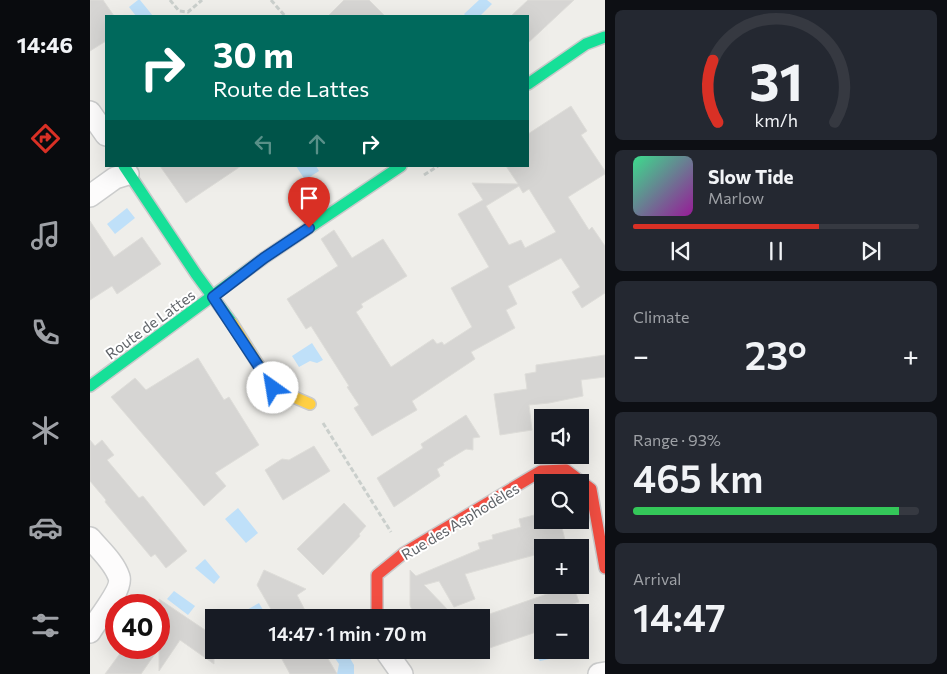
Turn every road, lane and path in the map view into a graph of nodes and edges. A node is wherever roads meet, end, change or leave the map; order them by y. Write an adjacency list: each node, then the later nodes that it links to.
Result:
1 (170, 0): 2 (path)
2 (202, 0)
3 (271, 0): 4 (path)
4 (285, 15)
5 (604, 37): 6 (street)
6 (529, 83)
7 (90, 112): 8 (street)
8 (105, 134)
9 (400, 167): 12 (street, Route de Lattes)
10 (126, 170): 11 (street); 12 (street)
11 (90, 196)
12 (213, 297): 13 (street, Route de Lattes); 14 (street)
13 (90, 386)
14 (310, 404): 16 (path)
15 (90, 538): 19 (street)
16 (404, 553): 17 (street, Rue des Asphodèles); 18 (street, Rue des Asphodèles)
17 (604, 568)
18 (377, 609)
19 (90, 632)
20 (391, 659): 22 (street)
21 (604, 673): 23 (street)
22 (402, 674)
23 (599, 674)

